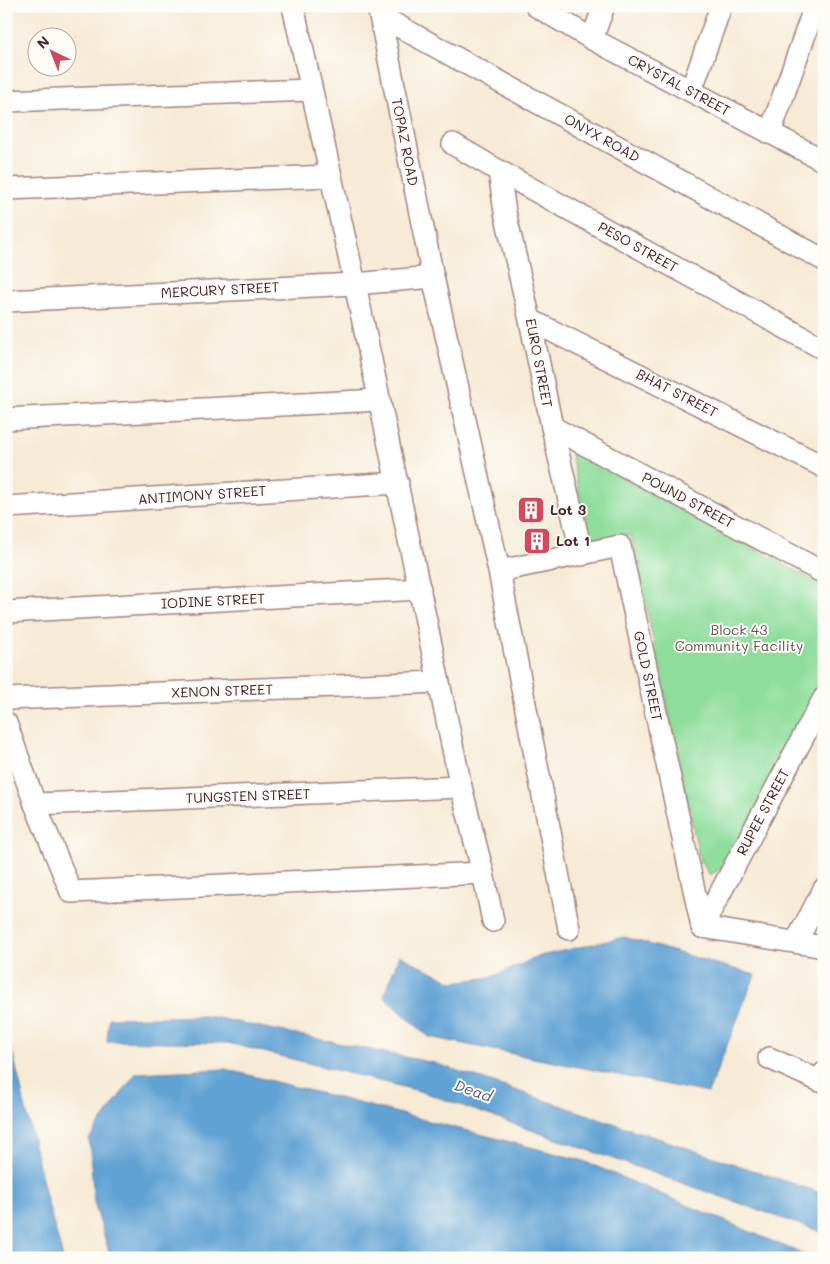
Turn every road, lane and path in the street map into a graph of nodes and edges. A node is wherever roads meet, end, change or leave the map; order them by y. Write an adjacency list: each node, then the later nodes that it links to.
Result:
1 (293, 6): 8 (street)
2 (536, 6): 7 (street, CRYSTAL STREET)
3 (604, 6): 7 (street)
4 (720, 6): 9 (street)
5 (816, 6): 11 (street)
6 (379, 11): 17 (street, ONYX ROAD); 18 (street, TOPAZ ROAD)
7 (592, 39): 9 (street, CRYSTAL STREET)
8 (311, 90): 10 (street); 15 (street)
9 (691, 91): 11 (street, CRYSTAL STREET)
10 (6, 101)
11 (770, 133): 13 (street, CRYSTAL STREET)
12 (453, 144): 14 (street, PESO STREET)
13 (824, 161)
14 (499, 172): 21 (street, EURO STREET); 22 (street, PESO STREET)
15 (331, 176): 16 (street); 19 (street)
16 (6, 189)
17 (824, 260)
18 (433, 277): 19 (street, MERCURY STREET); 30 (street)
19 (355, 284): 20 (street, MERCURY STREET); 23 (street)
20 (6, 301)
21 (530, 320): 25 (street, EURO STREET); 26 (street, BHAT STREET)
22 (824, 349)
23 (379, 400): 24 (street); 27 (street)
24 (6, 419)
25 (552, 427): 29 (street, EURO STREET); 31 (street, POUND STREET)
26 (824, 467)
27 (398, 483): 28 (street, ANTIMONY STREET); 32 (street)
28 (6, 507)
29 (582, 555): 30 (street, GOLD STREET); 43 (street, GOLD STREET)
30 (499, 571): 44 (street)
31 (824, 572)
32 (420, 589): 33 (street, IODINE STREET); 34 (street)
33 (6, 612)
34 (438, 682): 36 (street, XENON STREET); 38 (street)
35 (824, 698): 43 (street, RUPEE STREET)
36 (6, 699)
37 (6, 723): 39 (street)
38 (461, 787): 39 (street, TUNGSTEN STREET); 40 (street)
39 (35, 804): 40 (street)
40 (483, 873): 42 (street)
41 (824, 889): 45 (street)
42 (493, 920)
43 (702, 927): 45 (street)
44 (569, 929)
45 (796, 942): 46 (street)
46 (824, 947)
47 (769, 1058): 48 (street)
48 (824, 1073)

